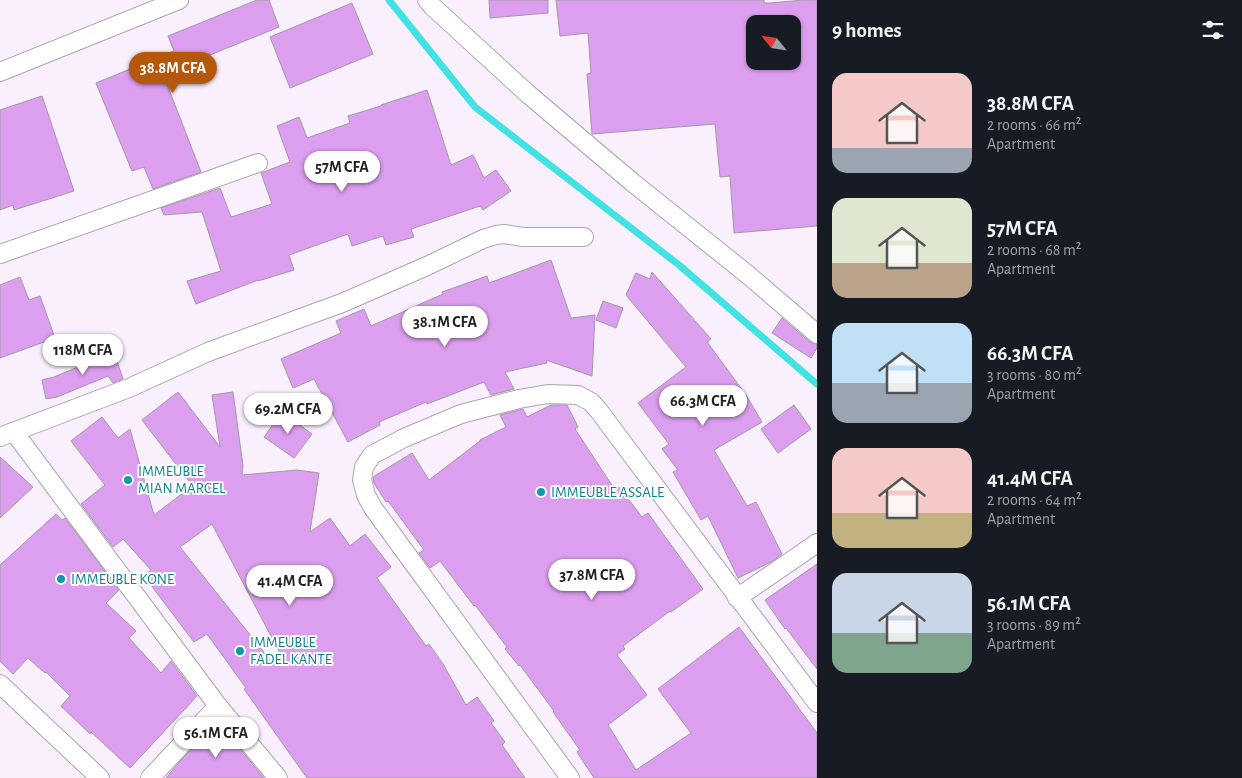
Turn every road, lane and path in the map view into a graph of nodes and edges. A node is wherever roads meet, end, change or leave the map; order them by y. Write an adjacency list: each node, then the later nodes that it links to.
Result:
1 (179, 0): 3 (street)
2 (428, 0): 7 (street)
3 (0, 72)
4 (258, 163): 6 (street)
5 (584, 237): 8 (street)
6 (0, 254)
7 (817, 334)
8 (7, 435): 13 (street)
9 (817, 543): 10 (street)
10 (737, 598): 12 (street); 17 (street)
11 (0, 684): 14 (street)
12 (817, 703)
13 (218, 706): 15 (street); 16 (street)
14 (100, 778)
15 (150, 778)
16 (278, 778)
17 (570, 778)

